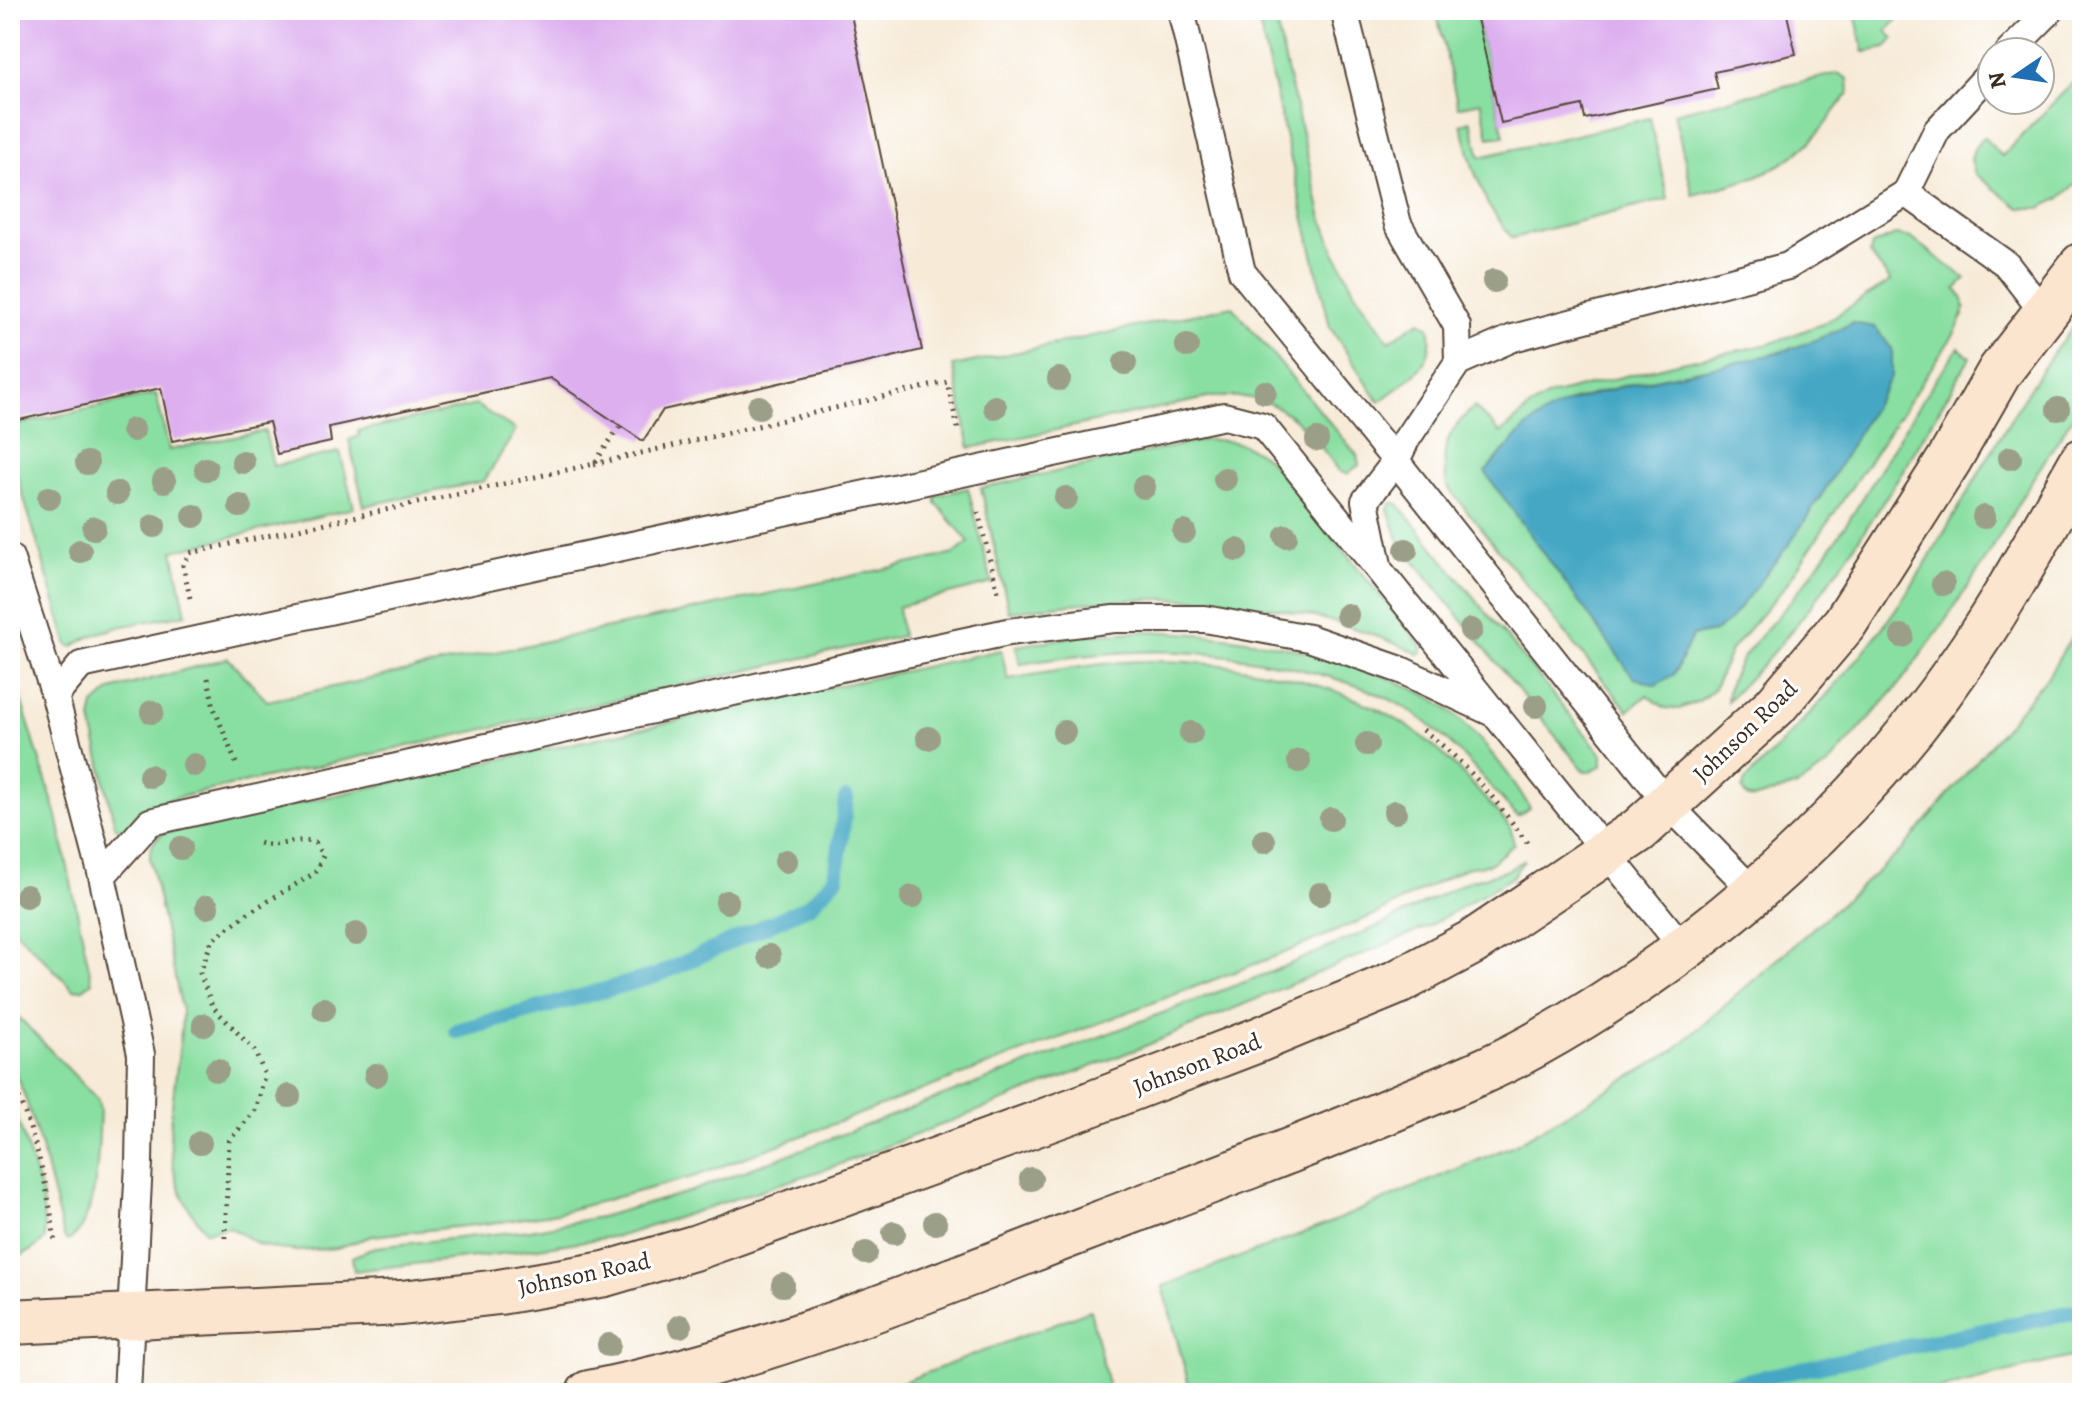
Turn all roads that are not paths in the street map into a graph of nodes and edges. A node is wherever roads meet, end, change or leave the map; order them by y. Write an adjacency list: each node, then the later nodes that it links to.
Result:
1 (1181, 10): 10 (lane)
2 (1344, 10): 9 (lane)
3 (2051, 10): 4 (lane)
4 (2025, 36)
5 (1976, 88): 6 (lane)
6 (1906, 193): 8 (lane); 9 (lane)
7 (2082, 265): 8 (main road, Johnson Road)
8 (2044, 313): 16 (main road, Johnson Road)
9 (1458, 362): 10 (lane)
10 (1396, 461): 13 (lane); 16 (lane)
11 (2082, 461): 19 (main road)
12 (10, 557): 14 (lane)
13 (1379, 570): 14 (lane); 15 (lane)
14 (55, 696): 18 (lane)
15 (1497, 715): 17 (lane); 18 (lane)
16 (1668, 804): 17 (main road, Johnson Road); 19 (lane)
17 (1605, 853): 20 (lane); 21 (main road, Johnson Road)
18 (102, 876): 21 (lane)
19 (1754, 892): 20 (main road)
20 (1684, 949): 24 (main road)
21 (132, 1316): 22 (main road, Johnson Road); 23 (lane)
22 (10, 1322)
23 (127, 1393)
24 (589, 1393)

